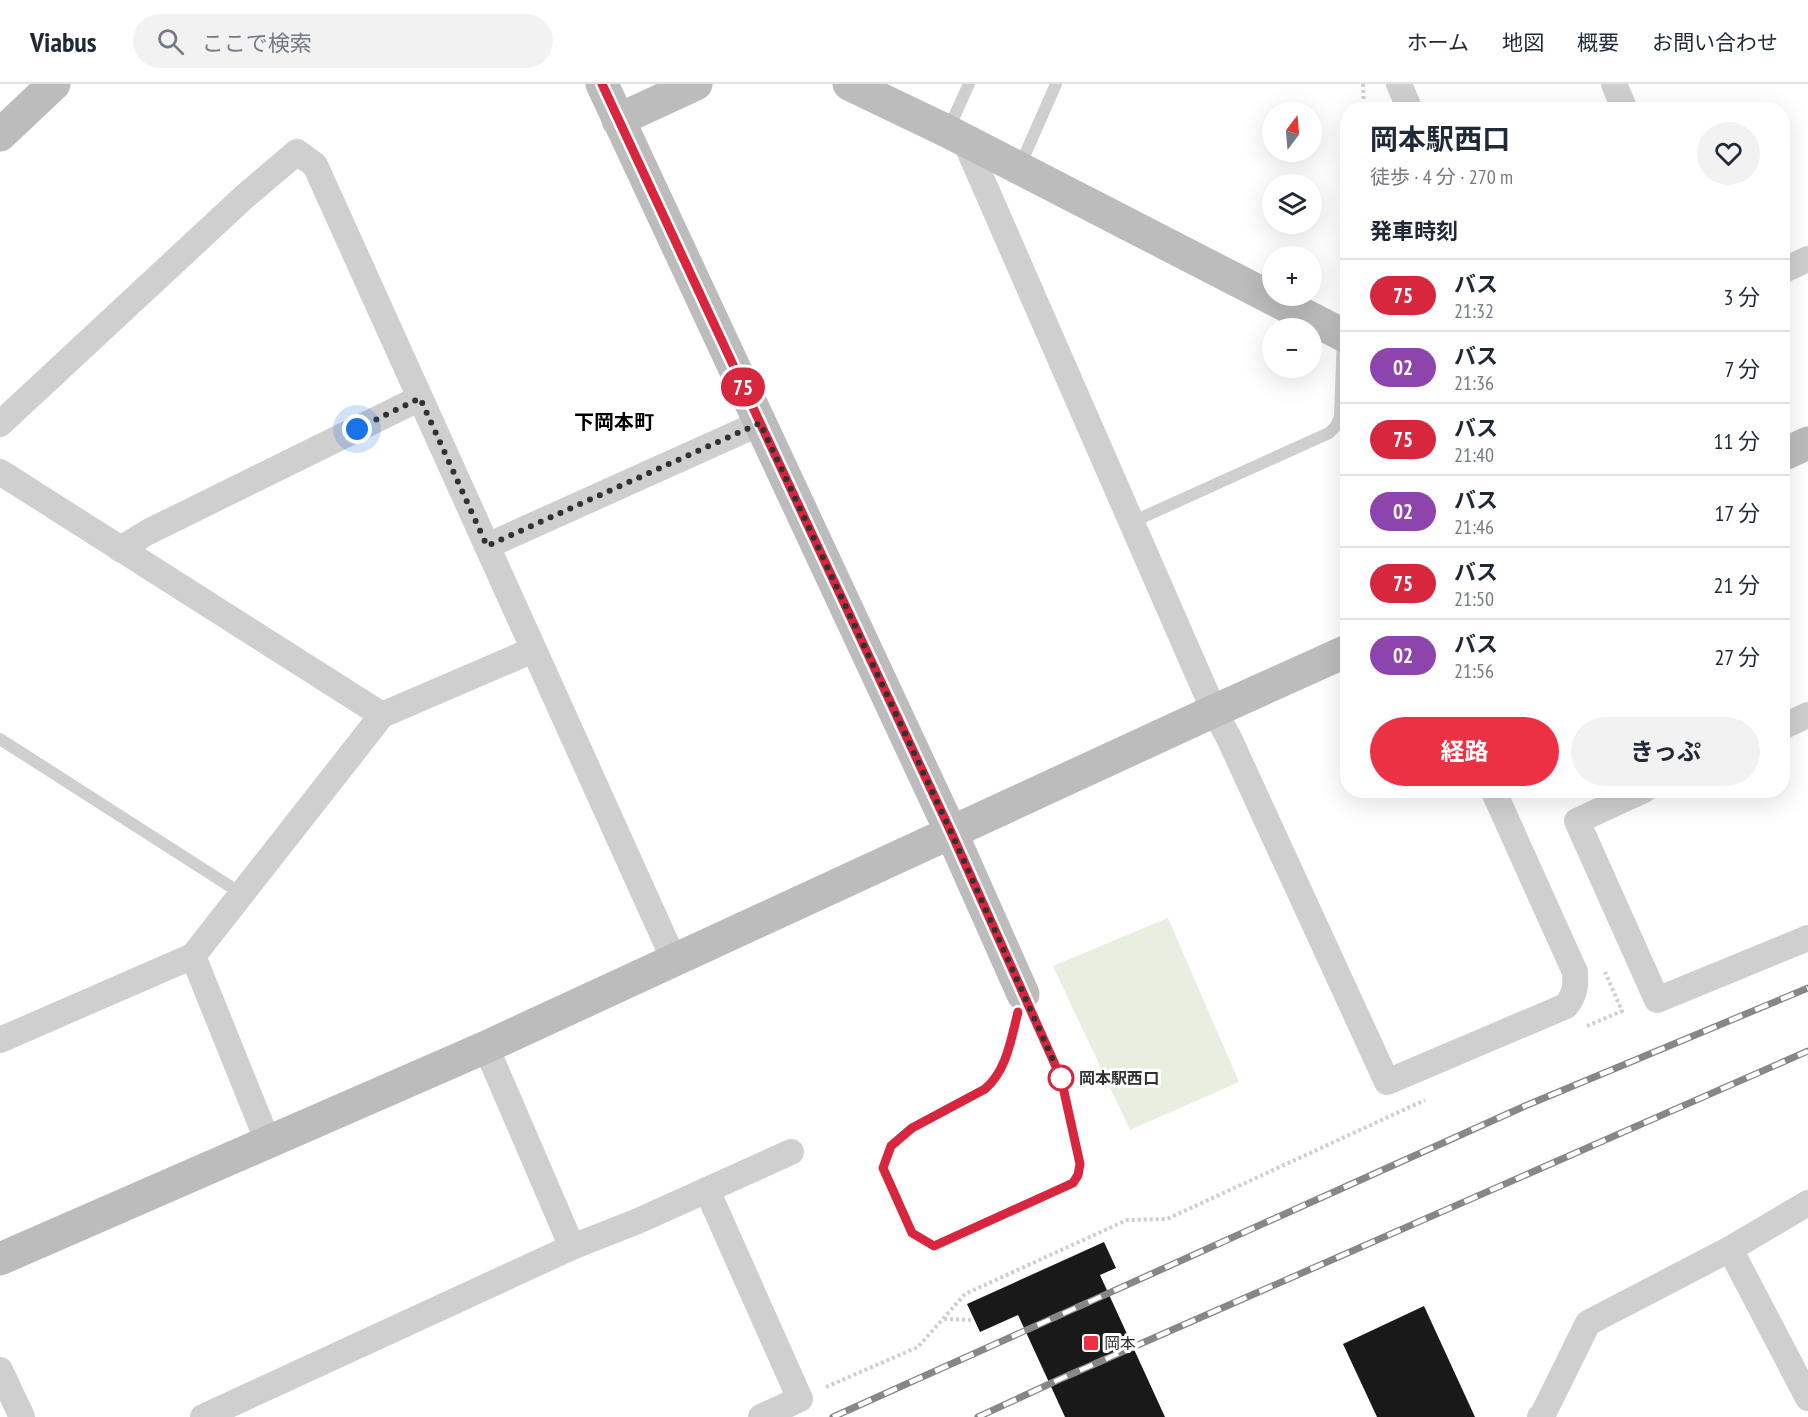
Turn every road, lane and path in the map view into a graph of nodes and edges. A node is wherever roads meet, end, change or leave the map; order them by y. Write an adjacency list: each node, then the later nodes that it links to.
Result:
1 (602, 84): 13 (street)
2 (696, 84): 13 (street)
3 (849, 84): 15 (street)
4 (969, 84): 15 (lane)
5 (1056, 84): 16 (lane)
6 (1364, 84): 10 (path)
7 (1399, 84): 11 (street)
8 (1614, 84): 12 (street)
9 (49, 86): 14 (street)
10 (1364, 102)
11 (1407, 102)
12 (1622, 102)
13 (618, 120): 22 (street)
14 (0, 135)
15 (956, 136): 16 (street); 27 (street)
16 (1019, 168): 19 (street)
17 (1808, 259): 18 (street)
18 (1790, 267)
19 (1340, 333)
20 (420, 398): 23 (street); 28 (street); 29 (street)
21 (1340, 417): 27 (lane)
22 (760, 423): 28 (street); 39 (street)
23 (0, 424)
24 (1808, 443): 25 (street)
25 (1790, 451)
26 (0, 472): 29 (street)
27 (1132, 522): 32 (street)
28 (487, 546): 30 (street)
29 (120, 549): 33 (street)
30 (533, 650): 33 (street); 43 (street)
31 (1340, 654): 32 (street)
32 (1214, 711): 37 (street); 39 (street)
33 (382, 715): 40 (street)
34 (1808, 716): 35 (street)
35 (1790, 724)
36 (0, 739): 40 (lane)
37 (1497, 798)
38 (1627, 798): 41 (street)
39 (951, 832): 43 (street); 44 (street)
40 (242, 894): 42 (street)
41 (1808, 938)
42 (193, 956): 45 (street); 47 (street)
43 (674, 960): 46 (street)
44 (1023, 994): 44 (lane)
45 (0, 1040)
46 (486, 1047): 47 (street); 52 (street)
47 (268, 1142): 54 (street)
48 (791, 1152): 49 (street)
49 (707, 1190): 52 (street); 59 (street)
50 (1808, 1203): 53 (street)
51 (1167, 1219): 55 (path)
52 (572, 1247): 61 (street)
53 (1730, 1249): 58 (street); 63 (street)
54 (0, 1259)
55 (944, 1318): 56 (path); 59 (path)
56 (974, 1320)
57 (0, 1370): 60 (street)
58 (1808, 1398)
59 (800, 1399): 62 (street)
60 (22, 1417)
61 (203, 1417)
62 (761, 1417)
63 (1540, 1417)

